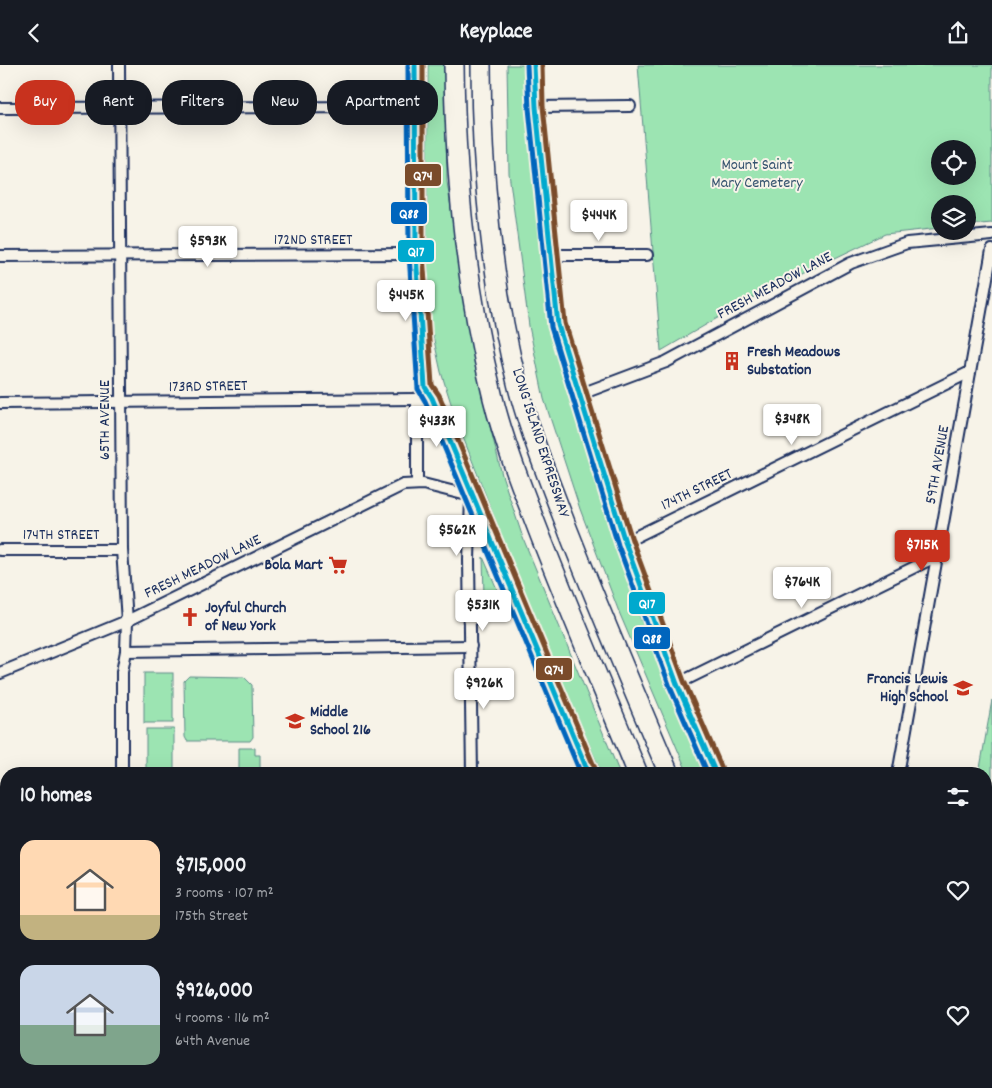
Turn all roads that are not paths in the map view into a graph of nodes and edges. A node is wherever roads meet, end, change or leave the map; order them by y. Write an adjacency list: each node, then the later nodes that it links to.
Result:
1 (119, 65): 6 (street, 65TH AVENUE)
2 (415, 65): 7 (main road)
3 (454, 65): 44 (highway, LONG ISLAND EXPRESSWAY)
4 (481, 65): 45 (highway, LONG ISLAND EXPRESSWAY)
5 (534, 65): 10 (main road)
6 (119, 80)
7 (415, 80)
8 (630, 106): 10 (street)
9 (327, 107): 13 (street)
10 (536, 107): 19 (main road)
11 (0, 108): 12 (street)
12 (85, 108)
13 (152, 108)
14 (119, 125): 22 (street, 65TH AVENUE)
15 (415, 125): 18 (main road)
16 (992, 235): 25 (street, FRESH MEADOW LANE)
17 (992, 250): 23 (street, 59TH AVENUE)
18 (416, 254): 22 (street, 172ND STREET); 24 (main road)
19 (550, 255): 20 (street); 25 (main road)
20 (648, 255)
21 (0, 256): 22 (street, 172ND STREET)
22 (120, 256): 27 (street, 65TH AVENUE)
23 (970, 372): 30 (street, 174TH STREET); 33 (street, 59TH AVENUE)
24 (421, 393): 27 (street, 173RD STREET); 28 (street); 29 (main road)
25 (581, 393): 30 (main road)
26 (0, 403): 27 (street, 173RD STREET)
27 (120, 403): 31 (street, 65TH AVENUE)
28 (416, 483): 29 (street); 36 (street, FRESH MEADOW LANE)
29 (471, 496): 34 (main road); 35 (street)
30 (625, 542): 40 (main road)
31 (122, 549): 32 (street, 174TH STREET); 36 (street, 65TH AVENUE)
32 (0, 550)
33 (937, 556): 40 (street); 47 (street, 59TH AVENUE)
34 (514, 597): 35 (main road); 43 (main road)
35 (471, 618): 37 (street)
36 (126, 621): 38 (street, 65TH AVENUE); 39 (street, FRESH MEADOW LANE)
37 (471, 646): 38 (street); 42 (street)
38 (126, 651): 41 (street, 65TH AVENUE)
39 (0, 673)
40 (677, 684): 46 (main road)
41 (122, 767)
42 (472, 767)
43 (586, 767)
44 (635, 767)
45 (665, 767)
46 (713, 767)
47 (899, 767)

